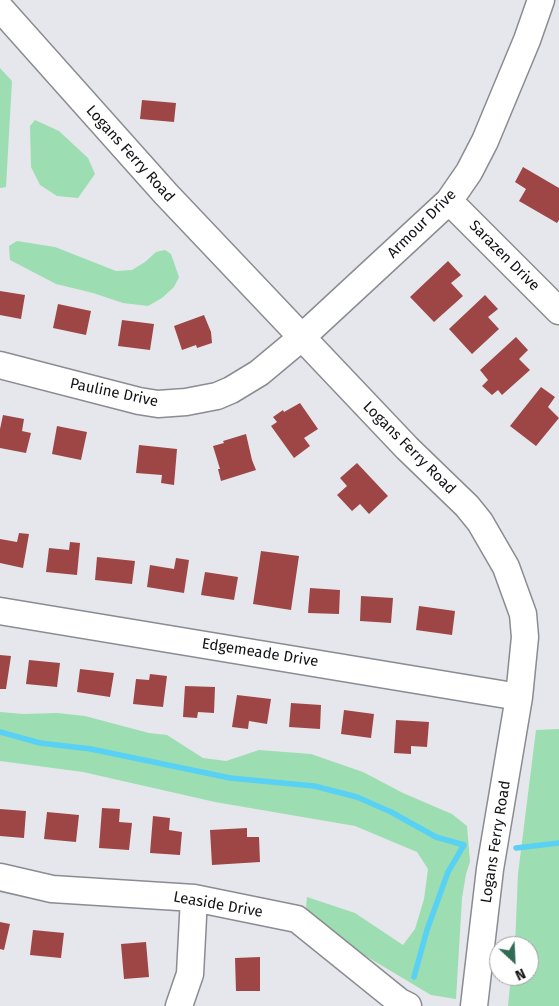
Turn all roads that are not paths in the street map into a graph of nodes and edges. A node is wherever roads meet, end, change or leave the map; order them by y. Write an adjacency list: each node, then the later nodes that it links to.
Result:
1 (541, 0): 3 (street, Armour Drive)
2 (0, 8): 5 (street, Logans Ferry Road)
3 (449, 201): 4 (street, Sarazen Drive); 5 (street, Armour Drive)
4 (559, 311)
5 (302, 338): 6 (street, Pauline Drive); 8 (street, Logans Ferry Road)
6 (0, 365)
7 (0, 610): 8 (street, Edgemeade Drive)
8 (519, 697): 13 (street, Logans Ferry Road)
9 (0, 877): 10 (street, Leaside Drive)
10 (194, 898): 11 (street); 12 (street, Leaside Drive)
11 (180, 1006)
12 (408, 1006)
13 (474, 1006)

